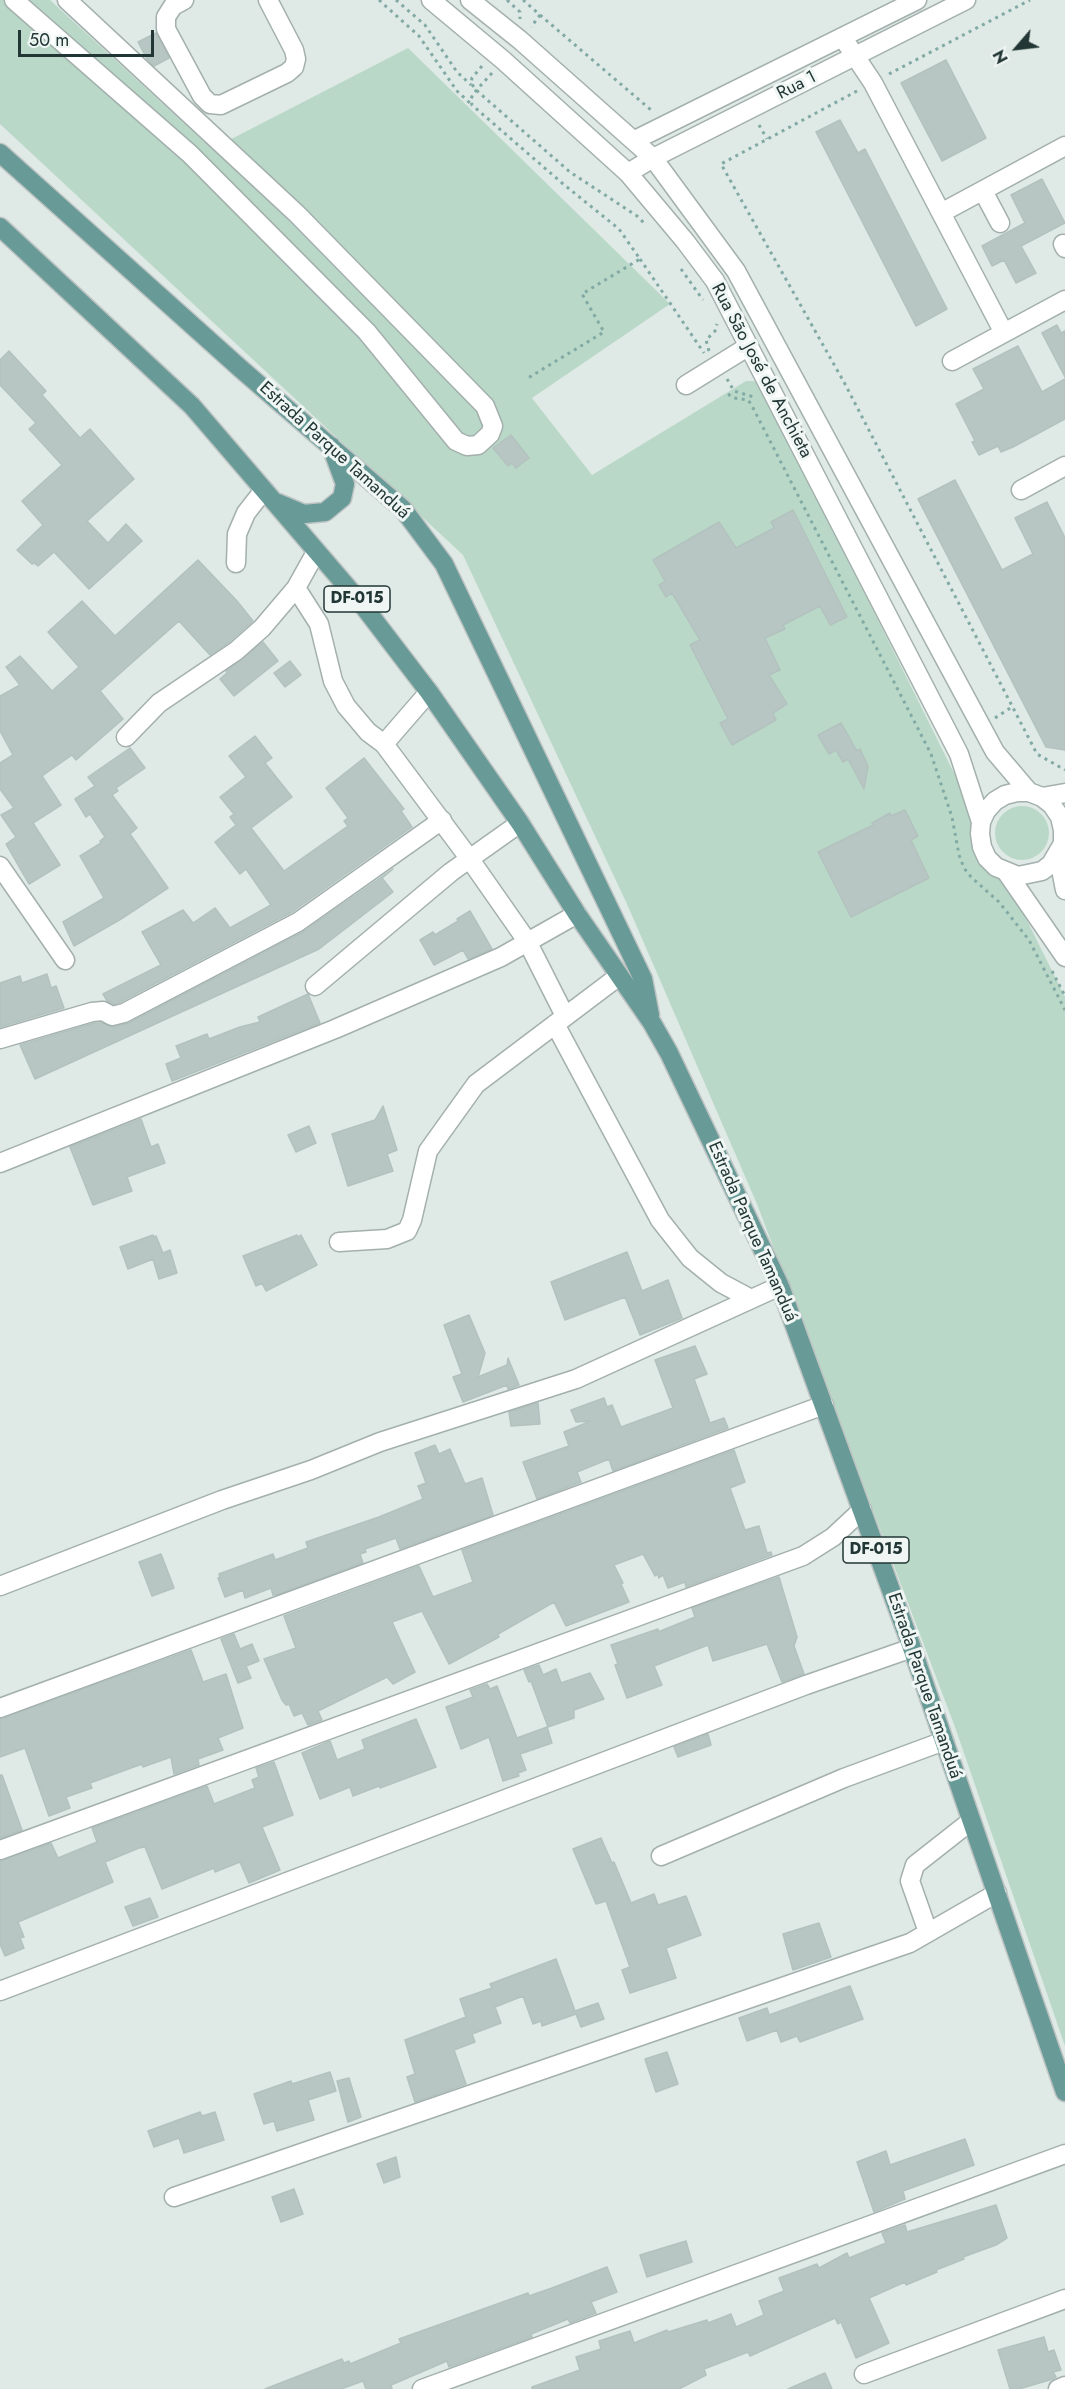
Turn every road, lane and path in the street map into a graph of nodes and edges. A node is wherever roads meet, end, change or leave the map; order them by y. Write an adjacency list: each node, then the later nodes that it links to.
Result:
1 (14, 0): 2 (street)
2 (66, 0)
3 (184, 0): 13 (street)
4 (379, 0): 23 (path)
5 (396, 0): 22 (path)
6 (432, 0): 19 (street, Rua São José de Anchieta)
7 (470, 0): 17 (street, Rua São José de Anchieta)
8 (507, 0): 15 (path)
9 (523, 0): 14 (path)
10 (917, 0): 16 (street, Rua 1)
11 (966, 0): 18 (street, Rua 1)
12 (1030, 0): 21 (path)
13 (273, 2)
14 (540, 15): 17 (path); 24 (path)
15 (520, 20)
16 (843, 38): 18 (street); 25 (street, Rua 1)
17 (520, 40): 25 (street, Rua São José de Anchieta)
18 (854, 57): 21 (street); 28 (street, Rua 1)
19 (503, 60): 22 (path); 29 (street, Rua São José de Anchieta)
20 (483, 65): 22 (path)
21 (873, 83): 31 (street); 58 (path)
22 (475, 89): 23 (path); 34 (path)
23 (472, 105): 35 (path)
24 (661, 109)
25 (635, 140): 28 (street, Rua São José de Anchieta)
26 (1065, 146): 30 (street)
27 (0, 153): 48 (main road, Estrada Parque Tamanduá / DF-015)
28 (653, 158): 29 (street, Rua 1); 60 (street, Rua São José de Anchieta)
29 (628, 174): 42 (street, Rua São José de Anchieta)
30 (983, 191): 31 (street); 32 (street)
31 (941, 213): 40 (street)
32 (1000, 223)
33 (0, 227): 51 (main road, Estrada Parque Tamanduá / DF-015)
34 (651, 230)
35 (640, 259): 43 (path); 45 (path)
36 (677, 263): 38 (path)
37 (1065, 300): 40 (street)
38 (704, 302)
39 (717, 321): 41 (path)
40 (1004, 333): 44 (street)
41 (706, 345)
42 (749, 346): 46 (street); 62 (street, Rua São José de Anchieta)
43 (704, 353)
44 (952, 361)
45 (528, 378)
46 (686, 386)
47 (728, 394): 75 (path)
48 (331, 445): 51 (main road); 77 (main road, Estrada Parque Tamanduá / DF-015)
49 (1064, 469): 50 (street)
50 (1021, 490)
51 (269, 495): 52 (main road, Estrada Parque Tamanduá / DF-015); 53 (street)
52 (316, 552): 54 (street); 55 (main road, Estrada Parque Tamanduá / DF-015)
53 (236, 563)
54 (296, 588): 56 (street); 57 (street)
55 (429, 692): 57 (street); 63 (main road, Estrada Parque Tamanduá / DF-015)
56 (126, 737)
57 (384, 744): 61 (street)
58 (1065, 770)
59 (1065, 793): 60 (street)
60 (1036, 795): 62 (street); 64 (street, Rua São José de Anchieta)
61 (442, 820): 65 (street); 78 (street)
62 (981, 822): 67 (street, Rua São José de Anchieta)
63 (520, 823): 65 (street); 69 (main road, Estrada Parque Tamanduá / DF-015)
64 (1062, 846): 67 (street); 68 (street, Rua São José de Anchieta)
65 (469, 858): 70 (street); 74 (street)
66 (0, 866): 72 (street)
67 (1007, 873): 71 (street, Rua São José de Anchieta)
68 (1065, 890)
69 (578, 914): 70 (street); 73 (main road, Estrada Parque Tamanduá / DF-015)
70 (527, 941): 76 (street); 79 (street)
71 (1065, 957)
72 (65, 960)
73 (619, 976): 76 (street); 77 (main road, Estrada Parque Tamanduá / DF-015)
74 (315, 986)
75 (1065, 1010)
76 (560, 1020): 80 (street); 82 (street)
77 (652, 1023): 81 (main road, Estrada Parque Tamanduá / DF-015)
78 (0, 1039)
79 (0, 1163)
80 (339, 1242)
81 (780, 1286): 82 (street); 83 (main road, Estrada Parque Tamanduá / DF-015)
82 (751, 1299): 85 (street)
83 (824, 1405): 84 (main road, Estrada Parque Tamanduá / DF-015); 87 (street)
84 (861, 1509): 86 (main road, Estrada Parque Tamanduá / DF-015); 90 (street)
85 (0, 1586)
86 (912, 1648): 88 (main road, Estrada Parque Tamanduá / DF-015); 94 (street)
87 (0, 1708)
88 (944, 1741): 89 (main road, Estrada Parque Tamanduá / DF-015); 91 (street)
89 (972, 1821): 92 (main road, Estrada Parque Tamanduá / DF-015); 93 (street)
90 (0, 1850)
91 (662, 1856)
92 (997, 1893): 93 (street); 95 (main road, Estrada Parque Tamanduá / DF-015)
93 (928, 1932): 97 (street)
94 (0, 1990)
95 (1065, 2092)
96 (1065, 2154): 101 (street)
97 (174, 2197)
98 (1065, 2300): 99 (street)
99 (864, 2374)
100 (1065, 2386): 102 (street)
101 (422, 2389)
102 (1058, 2389)

